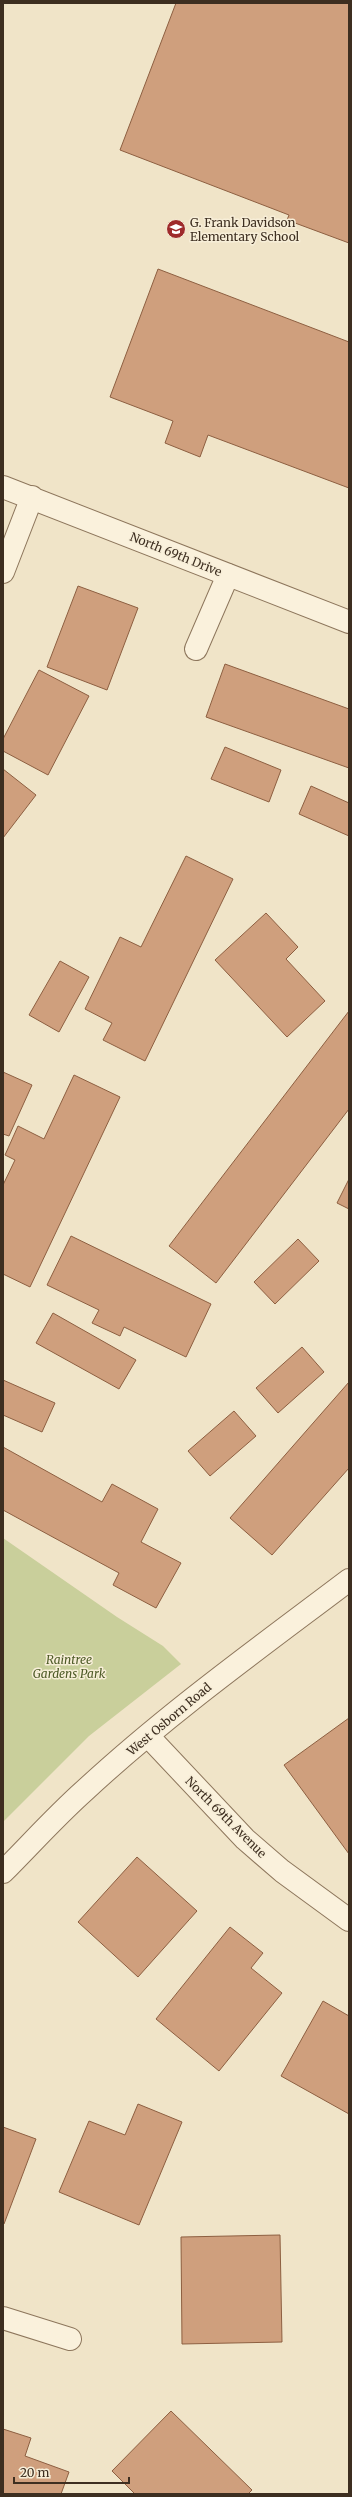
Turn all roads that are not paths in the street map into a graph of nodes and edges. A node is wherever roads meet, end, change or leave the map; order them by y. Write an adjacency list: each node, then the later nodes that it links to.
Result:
1 (3, 487): 2 (street, North 69th Drive)
2 (32, 497): 3 (street); 4 (street, North 69th Drive)
3 (3, 572)
4 (228, 575): 5 (street, North 69th Drive); 6 (street)
5 (349, 622)
6 (196, 649)
7 (349, 1580): 8 (street, West Osborn Road)
8 (148, 1736): 9 (street, West Osborn Road); 10 (street, North 69th Avenue)
9 (3, 1872)
10 (349, 1920)
11 (3, 2318): 12 (street)
12 (70, 2339)

